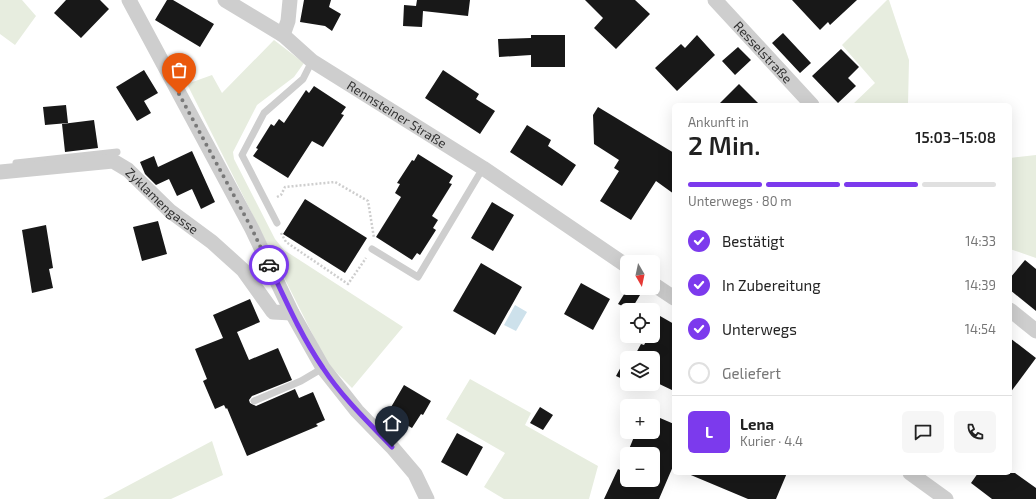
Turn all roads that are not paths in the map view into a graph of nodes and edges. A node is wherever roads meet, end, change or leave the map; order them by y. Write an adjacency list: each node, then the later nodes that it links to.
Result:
1 (129, 0): 17 (street)
2 (225, 0): 5 (street, Rennsteiner Straße)
3 (290, 0): 5 (street)
4 (714, 0): 7 (street, Resselstraße)
5 (283, 35): 6 (street, Rennsteiner Straße)
6 (312, 61): 9 (street, Rennsteiner Straße); 11 (lane)
7 (810, 103)
8 (117, 152): 10 (lane)
9 (483, 168): 12 (lane); 13 (street, Rennsteiner Straße)
10 (1, 172): 17 (street, Zyklamengasse)
11 (276, 223)
12 (372, 249)
13 (620, 261)
14 (660, 289): 15 (street)
15 (672, 297)
16 (1012, 312): 18 (street)
17 (292, 313): 19 (street)
18 (1036, 331)
19 (323, 368): 20 (lane); 22 (street)
20 (254, 401)
21 (913, 475): 23 (street)
22 (427, 499)
23 (946, 499)

